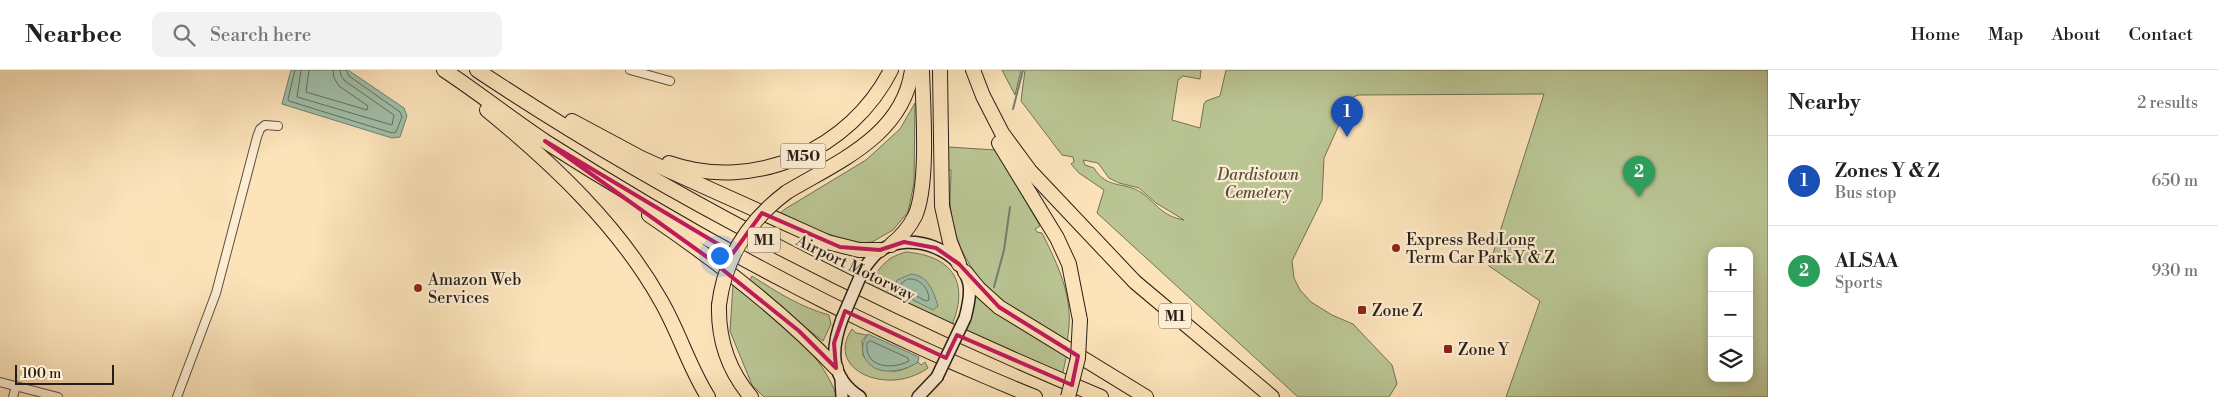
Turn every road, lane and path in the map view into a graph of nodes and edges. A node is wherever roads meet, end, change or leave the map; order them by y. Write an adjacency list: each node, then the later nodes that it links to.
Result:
1 (434, 70): 24 (highway)
2 (444, 70): 14 (highway, M1)
3 (479, 70): 15 (highway, M50); 31 (highway, Airport Motorway / M1)
4 (630, 70): 11 (street)
5 (891, 70): 15 (highway, M50)
6 (912, 70): 25 (highway, bridge)
7 (922, 70): 16 (highway)
8 (940, 70): 17 (highway)
9 (966, 70): 30 (highway, bridge)
10 (973, 70): 33 (highway, M1)
11 (658, 74): 12 (street)
12 (670, 81)
13 (278, 126): 23 (street)
14 (545, 141): 18 (highway); 29 (highway, M1)
15 (619, 145): 16 (highway)
16 (886, 248): 17 (main road); 18 (main road, bridge)
17 (962, 268): 28 (main road, bridge); 32 (highway)
18 (838, 373): 26 (main road); 27 (main road)
19 (0, 382): 20 (street)
20 (16, 386): 21 (street); 22 (street)
21 (13, 397)
22 (58, 397)
23 (177, 397)
24 (708, 397)
25 (751, 397)
26 (842, 397)
27 (860, 397)
28 (918, 397)
29 (1035, 397)
30 (1068, 397)
31 (1101, 397)
32 (1146, 397)
33 (1272, 397)

